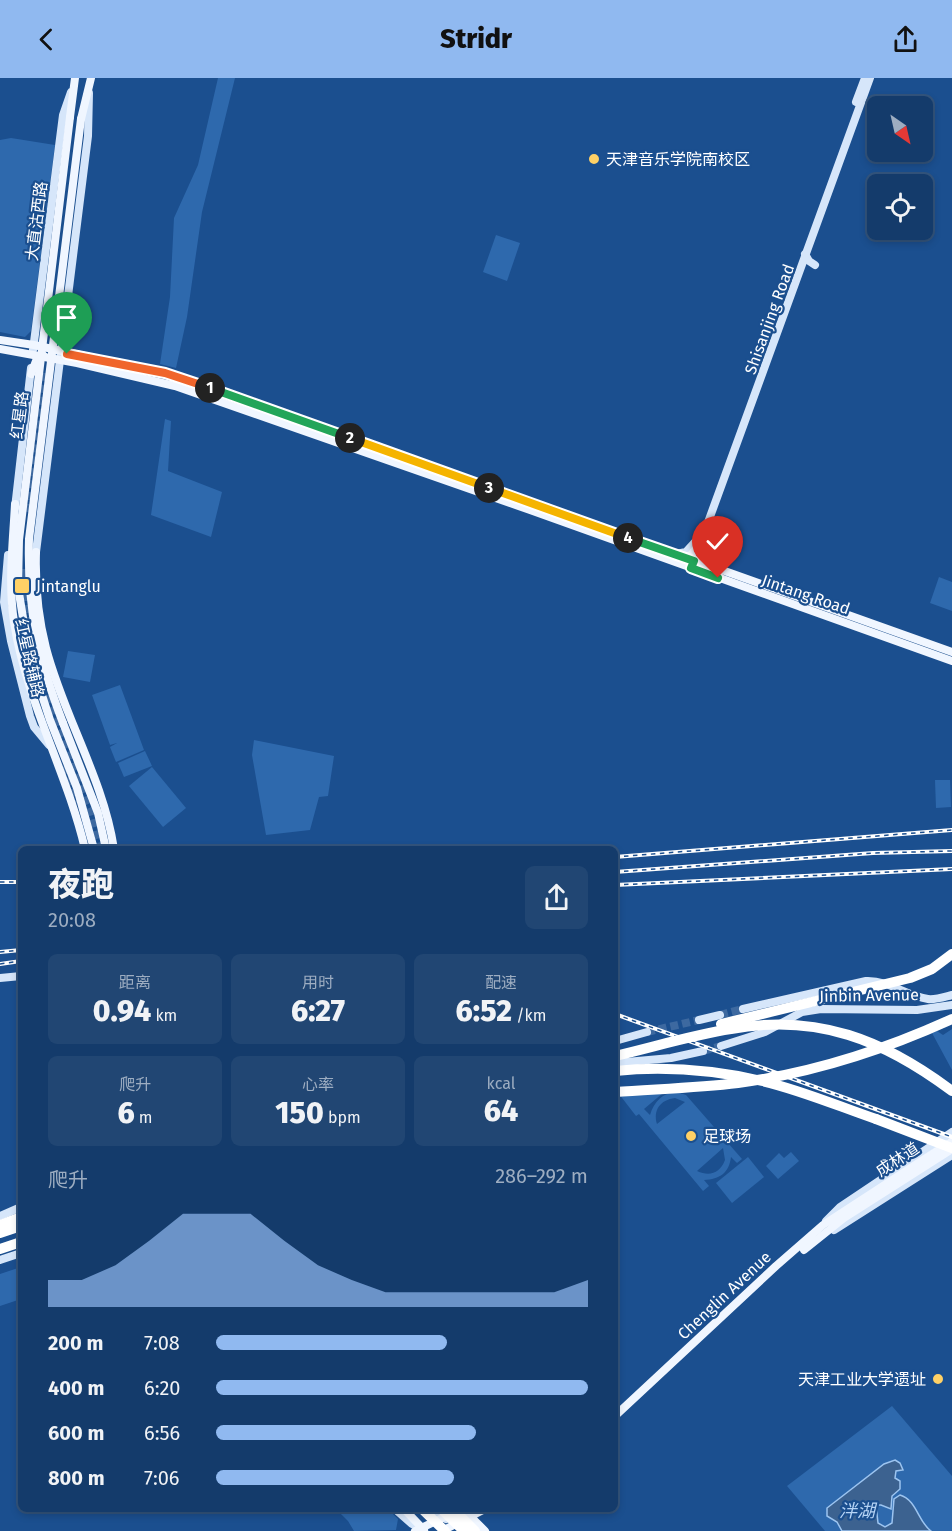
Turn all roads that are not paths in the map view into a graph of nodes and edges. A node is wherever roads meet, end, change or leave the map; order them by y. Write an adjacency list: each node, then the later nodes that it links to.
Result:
1 (75, 78): 5 (main road, 红星路)
2 (91, 78): 6 (main road, 红星路)
3 (865, 78): 7 (main road, Shisanjing Road)
4 (870, 78): 8 (main road, Shisanjing Road)
5 (72, 91): 10 (main road, 大直沽西路); 30 (main road, 红星路, bridge)
6 (88, 92): 15 (main road); 34 (main road, 红星路, bridge)
7 (805, 246): 8 (main road); 23 (main road, Shisanjing Road)
8 (806, 257): 9 (main road, Shisanjing Road); 9 (main road)
9 (800, 274): 23 (main road, Shisanjing Road)
10 (36, 331): 12 (main road); 14 (main road, 大直沽西路)
11 (0, 340): 12 (main road, Jintang Road)
12 (20, 348): 13 (main road, Jintang Road); 14 (main road, Jintang Road); 18 (main road)
13 (0, 349)
14 (35, 351): 15 (main road, Jintang Road); 15 (main road, Jintang Road); 17 (main road); 18 (main road)
15 (61, 355): 16 (main road, Jintang Road); 19 (main road); 25 (main road, Jintang Road)
16 (77, 363): 19 (main road); 25 (main road, Jintang Road)
17 (44, 371)
18 (31, 374): 21 (main road, 红星路辅路)
19 (57, 381): 22 (main road)
20 (31, 488): 22 (main road)
21 (15, 504): 29 (main road, 红星路辅路); 31 (main road, bridge)
22 (40, 511): 24 (main road)
23 (698, 542): 25 (main road); 26 (main road)
24 (36, 552): 35 (main road)
25 (672, 557): 26 (main road, Jintang Road)
26 (689, 562): 27 (main road, Jintang Road); 28 (main road, Jintang Road)
27 (952, 652)
28 (952, 662)
29 (49, 745)
30 (85, 813): 32 (main road, bridge); 33 (main road, 红星路, bridge)
31 (85, 846)
32 (86, 846)
33 (93, 846)
34 (105, 846)
35 (113, 846)
36 (952, 954): 49 (highway, bridge)
37 (18, 976): 38 (main road)
38 (0, 978)
39 (952, 996): 41 (main road)
40 (952, 1005): 47 (main road, Jinbin Avenue)
41 (743, 1010)
42 (720, 1015): 44 (main road)
43 (952, 1019): 56 (highway, bridge)
44 (699, 1020)
45 (647, 1032): 46 (main road)
46 (618, 1040)
47 (722, 1046)
48 (704, 1051): 51 (main road)
49 (618, 1053)
50 (618, 1053): 55 (highway, bridge)
51 (618, 1063)
52 (663, 1070): 53 (highway); 54 (highway); 59 (highway, bridge)
53 (618, 1071)
54 (618, 1077)
55 (952, 1091)
56 (618, 1092)
57 (952, 1132): 64 (main road)
58 (952, 1141): 64 (main road, 成林道)
59 (952, 1149): 67 (main road, 成林道)
60 (952, 1155): 67 (main road)
61 (18, 1208): 62 (main road)
62 (0, 1216)
63 (18, 1219): 66 (highway)
64 (823, 1225): 70 (main road, Chenglin Avenue)
65 (18, 1227): 66 (highway)
66 (1, 1230)
67 (817, 1239): 71 (main road, Chenglin Avenue)
68 (18, 1254): 69 (main road)
69 (0, 1260)
70 (618, 1415)
71 (618, 1415)
72 (398, 1512): 81 (main road)
73 (406, 1512): 81 (main road)
74 (425, 1512): 82 (highway, bridge)
75 (458, 1512): 84 (highway, bridge)
76 (460, 1512): 80 (main road)
77 (480, 1512): 80 (main road)
78 (484, 1512): 85 (main road)
79 (442, 1513): 80 (main road); 81 (main road); 83 (highway, bridge)
80 (471, 1517): 82 (main road); 85 (main road)
81 (421, 1530)
82 (444, 1531)
83 (464, 1531)
84 (475, 1531)
85 (485, 1531)

